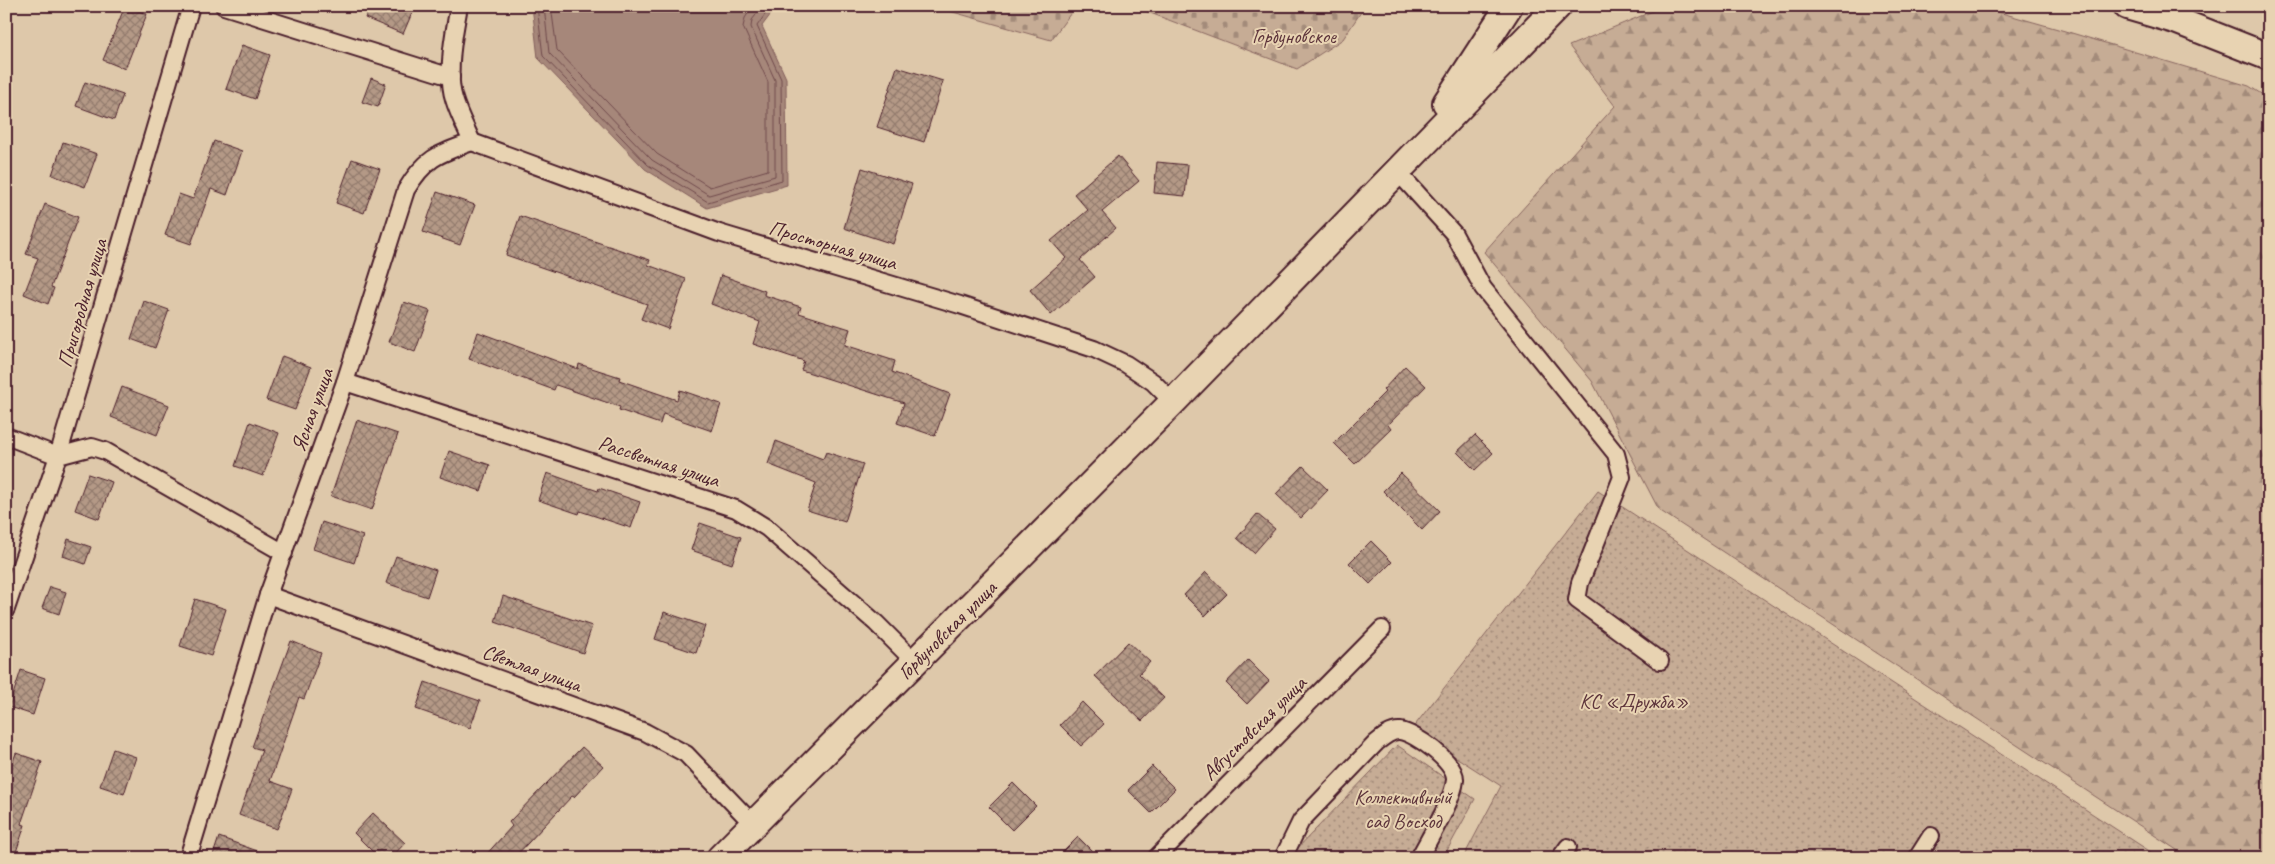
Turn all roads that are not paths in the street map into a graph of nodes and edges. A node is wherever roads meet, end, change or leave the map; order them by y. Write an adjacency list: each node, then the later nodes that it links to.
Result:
1 (192, 6): 17 (street, Пригородная улица)
2 (224, 6): 10 (street)
3 (459, 6): 10 (street)
4 (1509, 6): 12 (main road)
5 (1558, 6): 8 (main road)
6 (1574, 6): 8 (main road)
7 (2127, 6): 9 (main road)
8 (1518, 47): 12 (main road)
9 (2269, 57)
10 (451, 77): 11 (street)
11 (472, 142): 14 (street, Ясная улица); 15 (street, Просторная улица)
12 (1416, 150): 13 (main road, Горбуновская улица)
13 (1397, 170): 15 (main road, Горбуновская улица); 22 (street)
14 (345, 382): 18 (street, Ясная улица); 23 (street, Рассветная улица)
15 (1173, 402): 23 (main road, Горбуновская улица)
16 (6, 436): 17 (street)
17 (58, 456): 18 (street); 20 (street, Пригородная улица)
18 (284, 553): 19 (street, Ясная улица)
19 (268, 595): 24 (street, Светлая улица); 26 (street, Ясная улица)
20 (6, 609)
21 (1382, 629): 28 (street, Августовская улица)
22 (1660, 661)
23 (915, 662): 24 (main road, Горбуновская улица)
24 (754, 825): 27 (main road, Горбуновская улица)
25 (1931, 836): 31 (street)
26 (188, 858)
27 (720, 858)
28 (1156, 858)
29 (1283, 858): 30 (street)
30 (1419, 858)
31 (1917, 858)

